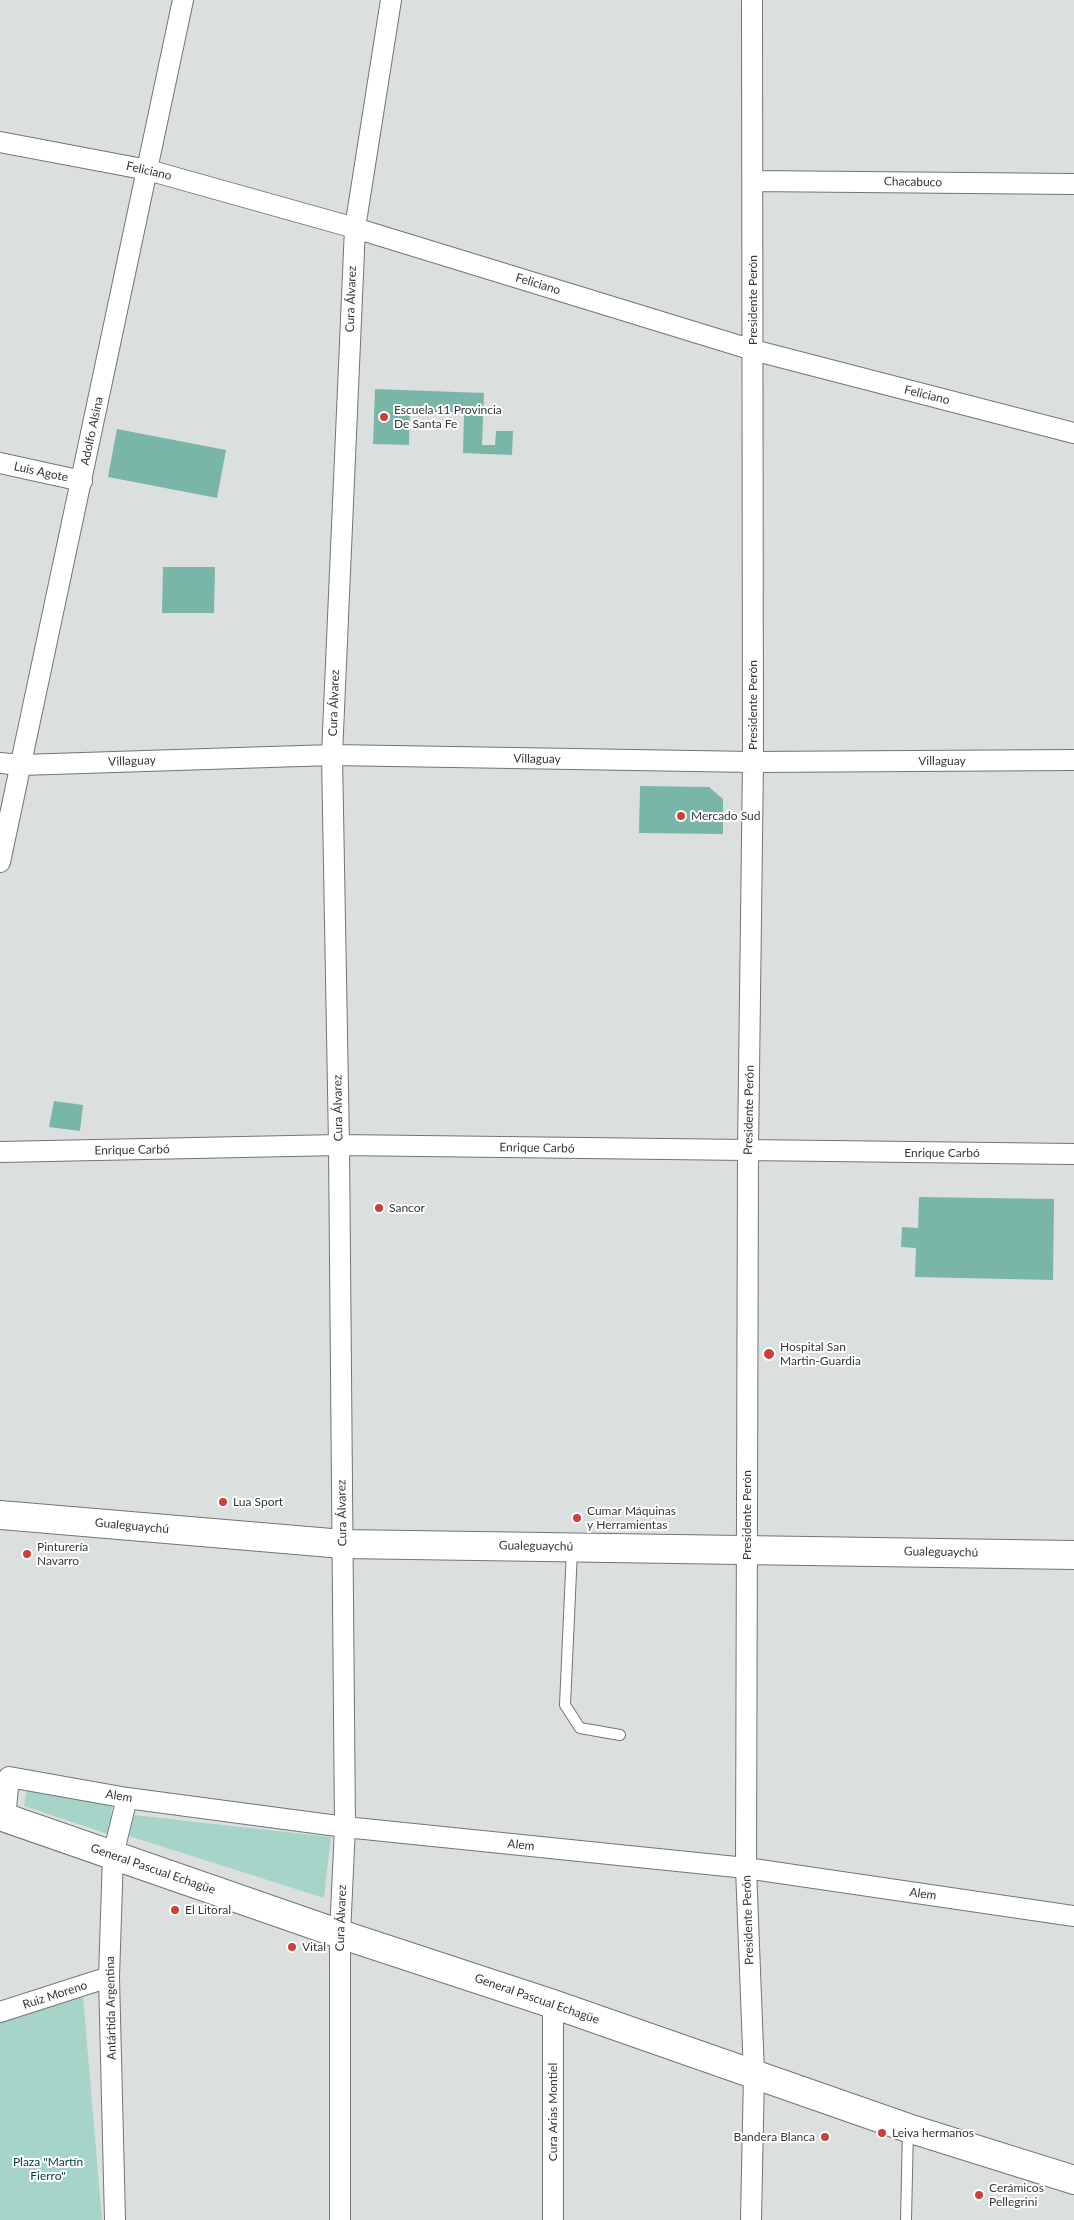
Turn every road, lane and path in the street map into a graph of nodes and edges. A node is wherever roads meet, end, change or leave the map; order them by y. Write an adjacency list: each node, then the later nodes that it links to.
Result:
1 (183, 0): 5 (street, Adolfo Alsina)
2 (391, 0): 8 (street, Cura Álvarez)
3 (752, 0): 6 (street, Presidente Perón)
4 (0, 142): 5 (street, Feliciano)
5 (148, 170): 8 (street, Feliciano); 12 (street, Adolfo Alsina)
6 (753, 181): 7 (street, Chacabuco); 9 (street, Presidente Perón)
7 (1074, 184)
8 (354, 228): 9 (street, Feliciano); 13 (street, Cura Álvarez)
9 (753, 350): 10 (street, Feliciano); 15 (street, Presidente Perón)
10 (1074, 433)
11 (0, 463): 12 (street, Luis Agote)
12 (82, 481): 17 (street, Adolfo Alsina)
13 (332, 755): 15 (street, Villaguay); 17 (street, Villaguay); 19 (street, Cura Álvarez)
14 (1074, 760): 15 (street, Villaguay)
15 (754, 762): 20 (street, Presidente Perón)
16 (0, 763): 17 (street, Villaguay)
17 (21, 765): 18 (street, Adolfo Alsina)
18 (0, 862)
19 (339, 1145): 20 (street, Enrique Carbó); 21 (street, Enrique Carbó); 24 (street, Cura Álvarez)
20 (748, 1151): 22 (street, Enrique Carbó); 26 (street, Presidente Perón)
21 (0, 1152)
22 (1074, 1154)
23 (0, 1515): 24 (street, Gualeguaychú)
24 (343, 1544): 25 (street, Gualeguaychú); 31 (street, Cura Álvarez)
25 (572, 1546): 26 (street, Gualeguaychú); 28 (lane)
26 (747, 1548): 27 (street, Gualeguaychú); 33 (street, Presidente Perón)
27 (1074, 1555)
28 (620, 1735)
29 (127, 1798): 30 (street, Alem); 31 (street, Alem); 32 (street, Antártida Argentina)
30 (2, 1817): 32 (street, General Pascual Echagüe)
31 (346, 1827): 33 (street, Alem); 35 (street, Cura Álvarez)
32 (113, 1855): 35 (street, General Pascual Echagüe); 36 (street, Antártida Argentina)
33 (746, 1868): 34 (street, Alem); 39 (street, Presidente Perón)
34 (1074, 1916)
35 (340, 1934): 37 (street, General Pascual Echagüe); 43 (street, Cura Álvarez)
36 (109, 1977): 38 (street, Ruiz Moreno); 42 (street, Antártida Argentina)
37 (553, 2004): 39 (street, General Pascual Echagüe); 44 (street, Cura Arias Montiel)
38 (0, 2012)
39 (754, 2074): 40 (street, General Pascual Echagüe); 45 (street, Presidente Perón)
40 (908, 2128): 41 (street, General Pascual Echagüe); 46 (lane)
41 (1074, 2180)
42 (115, 2220)
43 (340, 2220)
44 (553, 2220)
45 (751, 2220)
46 (906, 2220)

